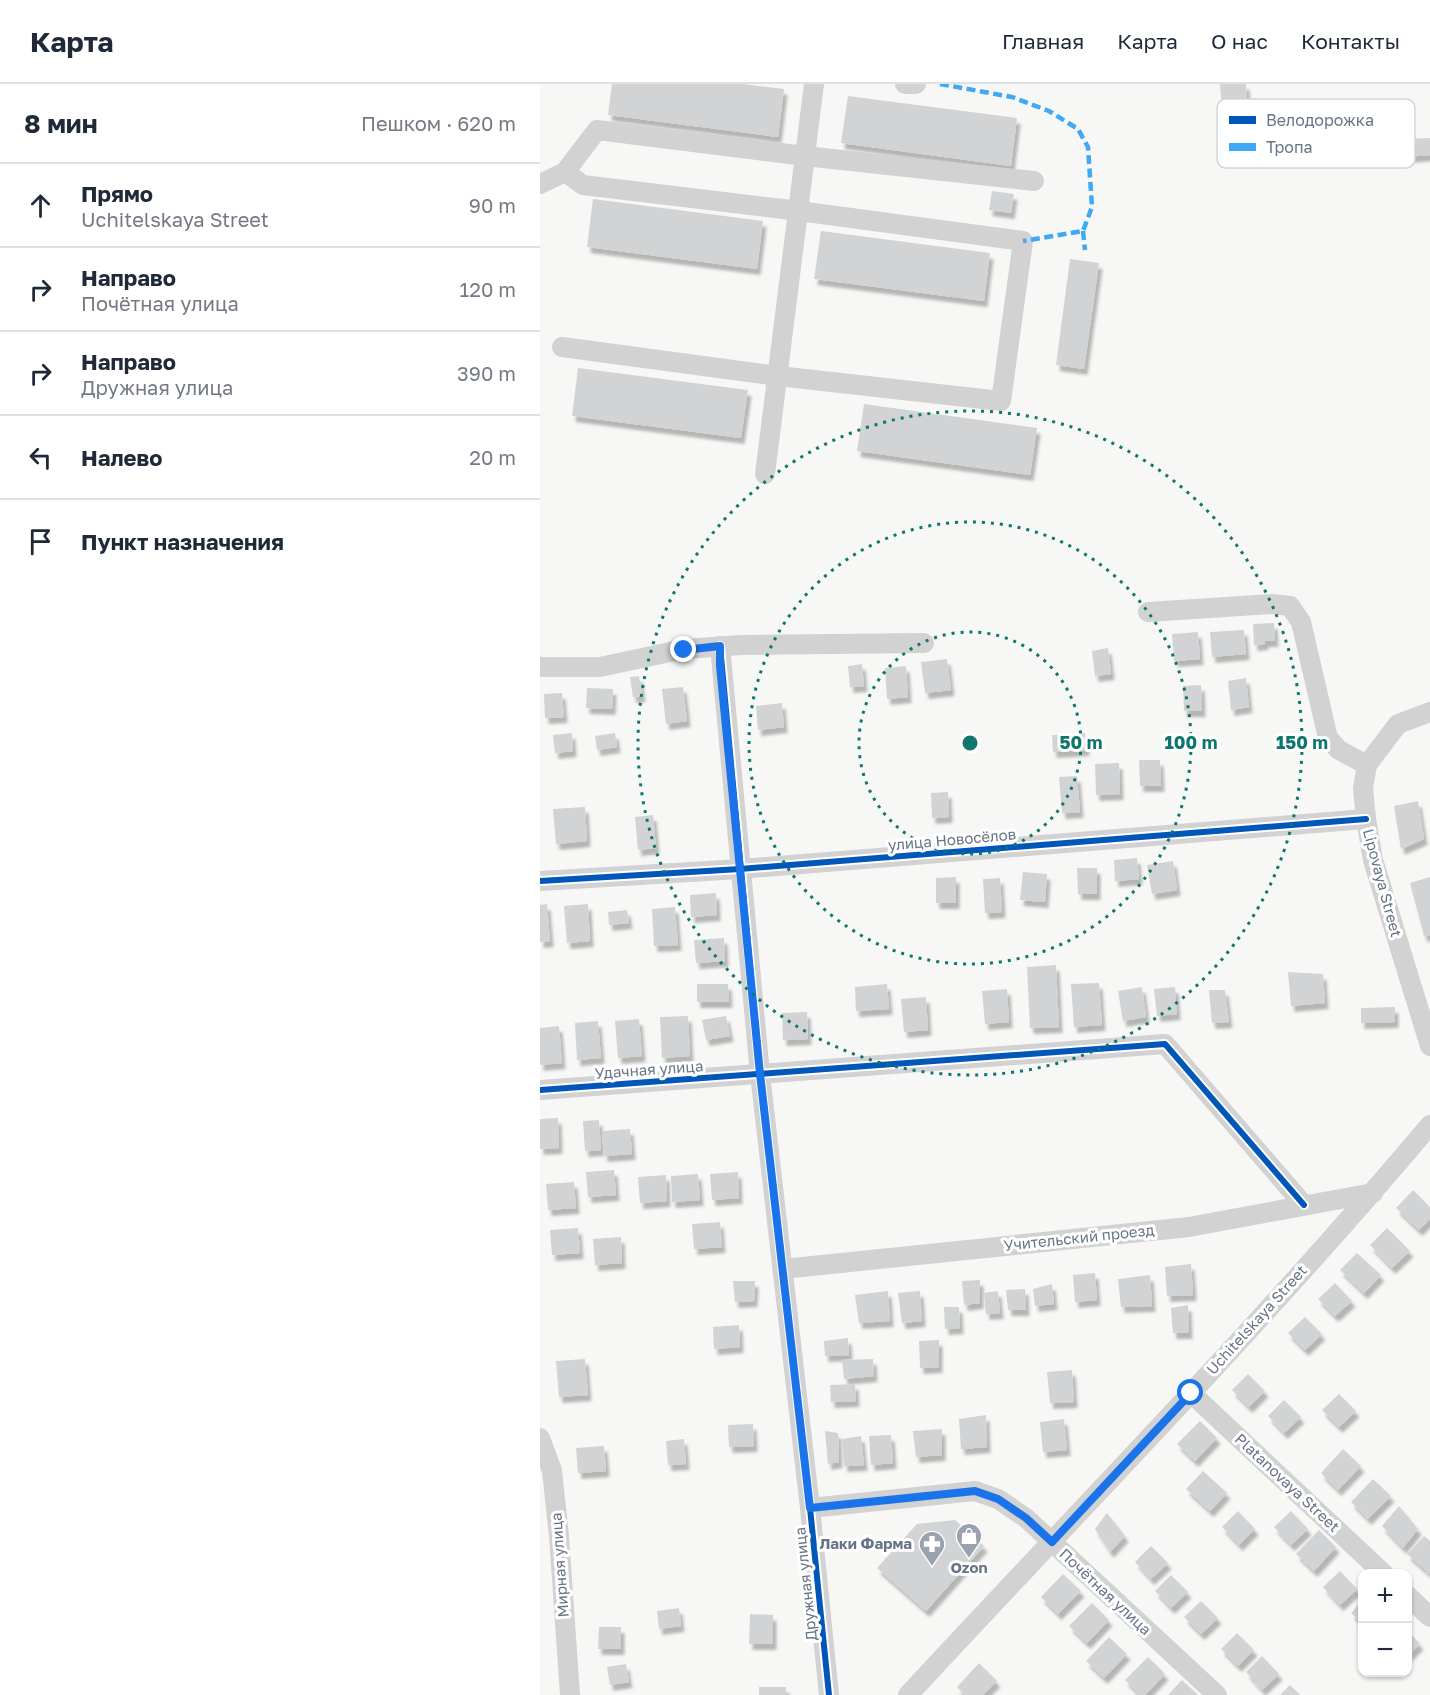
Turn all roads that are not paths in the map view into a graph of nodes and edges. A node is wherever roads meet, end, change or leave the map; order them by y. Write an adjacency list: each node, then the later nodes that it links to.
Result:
1 (814, 84): 4 (street)
2 (904, 84): 3 (street)
3 (916, 84)
4 (805, 156): 5 (street); 6 (street); 8 (street)
5 (565, 172): 7 (street); 8 (street)
6 (1034, 181)
7 (540, 184)
8 (800, 211): 10 (street); 10 (street)
9 (562, 347): 10 (street)
10 (778, 376): 11 (street)
11 (765, 474)
12 (1148, 612): 17 (street)
13 (924, 643): 14 (street)
14 (720, 646): 15 (street); 19 (street, Дружная улица)
15 (540, 667)
16 (1430, 712): 17 (street)
17 (1366, 765): 18 (street, Lipovaya Street)
18 (1366, 819): 19 (street, улица Новосёлов); 21 (street, Lipovaya Street)
19 (740, 869): 20 (street, улица Новосёлов); 22 (street, Дружная улица)
20 (540, 881)
21 (1430, 1046)
22 (760, 1074): 23 (street, Удачная улица); 26 (street, Удачная улица); 27 (street, Дружная улица)
23 (540, 1090)
24 (1430, 1125): 25 (street, Uchitelskaya Street)
25 (1373, 1193): 26 (street, Учительский проезд); 28 (street, Uchitelskaya Street)
26 (1304, 1206): 27 (street, Учительский проезд)
27 (783, 1269): 30 (street, Дружная улица)
28 (1191, 1393): 31 (street, Uchitelskaya Street); 32 (street, Platanovaya Street)
29 (540, 1438): 36 (street, Мирная улица)
30 (810, 1508): 31 (street, Почётная улица); 37 (street, Дружная улица)
31 (1052, 1542): 35 (street, Uchitelskaya Street); 38 (street, Почётная улица)
32 (1379, 1569)
33 (1412, 1601): 34 (street)
34 (1430, 1617)
35 (918, 1691)
36 (570, 1695)
37 (829, 1695)
38 (1217, 1695)

